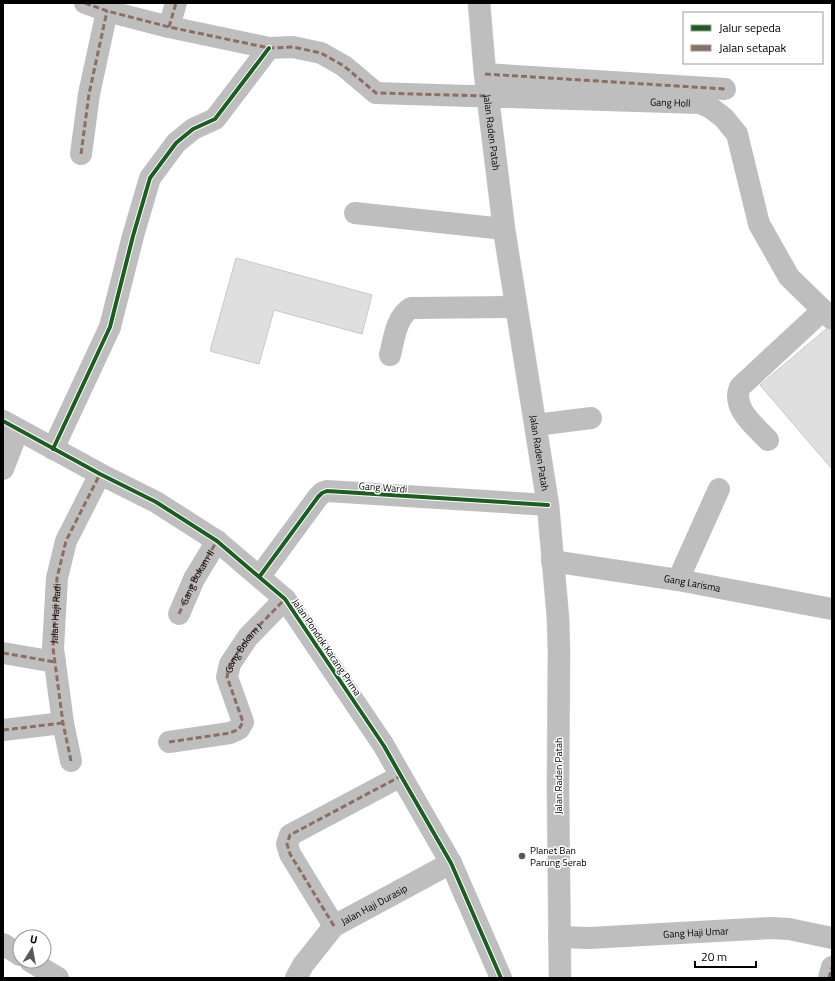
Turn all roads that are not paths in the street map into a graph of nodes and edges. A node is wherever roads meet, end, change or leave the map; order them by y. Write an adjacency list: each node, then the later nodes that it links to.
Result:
1 (84, 3): 4 (street, Gang Holl)
2 (176, 3): 5 (street)
3 (479, 3): 7 (street, Jalan Raden Patah)
4 (107, 11): 5 (street, Gang Holl); 10 (street)
5 (169, 27): 6 (street, Gang Holl)
6 (269, 48): 9 (street, Gang Holl); 20 (street)
7 (485, 74): 8 (street, Gang Holl); 9 (street, Jalan Raden Patah)
8 (724, 88)
9 (487, 96): 12 (street, Jalan Raden Patah); 14 (street, Gang Holl)
10 (81, 154)
11 (356, 212): 12 (street)
12 (504, 229): 13 (street, Jalan Raden Patah)
13 (516, 307): 15 (street); 18 (street, Jalan Raden Patah)
14 (827, 315): 19 (street)
15 (390, 355)
16 (591, 418): 18 (street)
17 (11, 425): 20 (street, Jalan Pondok Kacang Prima); 21 (street)
18 (536, 425): 24 (street, Jalan Raden Patah)
19 (768, 440)
20 (53, 449): 22 (street, Jalan Pondok Kacang Prima)
21 (3, 469)
22 (100, 474): 25 (street, Jalan Pondok Kacang Prima); 33 (street, Jalan Haji Radi)
23 (719, 489): 28 (street)
24 (548, 505): 26 (street, Jalan Raden Patah); 27 (street, Gang Wardi)
25 (217, 541): 27 (street, Jalan Pondok Kacang Prima); 31 (street, Gang Bokam II)
26 (552, 560): 28 (street, Gang Larisma); 41 (street, Jalan Raden Patah)
27 (260, 576): 29 (street, Jalan Pondok Kacang Prima)
28 (678, 580): 30 (street, Gang Larisma)
29 (285, 599): 36 (street, Gang Bokam I); 38 (street, Jalan Pondok Kacang Prima)
30 (832, 608)
31 (179, 614)
32 (3, 653): 33 (street)
33 (55, 662): 34 (street, Jalan Haji Radi)
34 (63, 723): 35 (street); 37 (street, Jalan Haji Radi)
35 (3, 730)
36 (169, 742)
37 (72, 761)
38 (401, 776): 39 (street, Jalan Pondok Kacang Prima); 40 (street)
39 (451, 863): 40 (street, Jalan Haji Durasip); 49 (street, Jalan Pondok Kacang Prima)
40 (334, 926): 48 (street, Jalan Haji Durasip)
41 (559, 937): 42 (street, Gang Haji Umar); 50 (street, Jalan Raden Patah)
42 (832, 938)
43 (3, 944): 44 (street)
44 (12, 950)
45 (832, 967): 51 (street)
46 (43, 969): 47 (street)
47 (58, 978)
48 (296, 978)
49 (501, 978)
50 (560, 978)
51 (829, 978)

